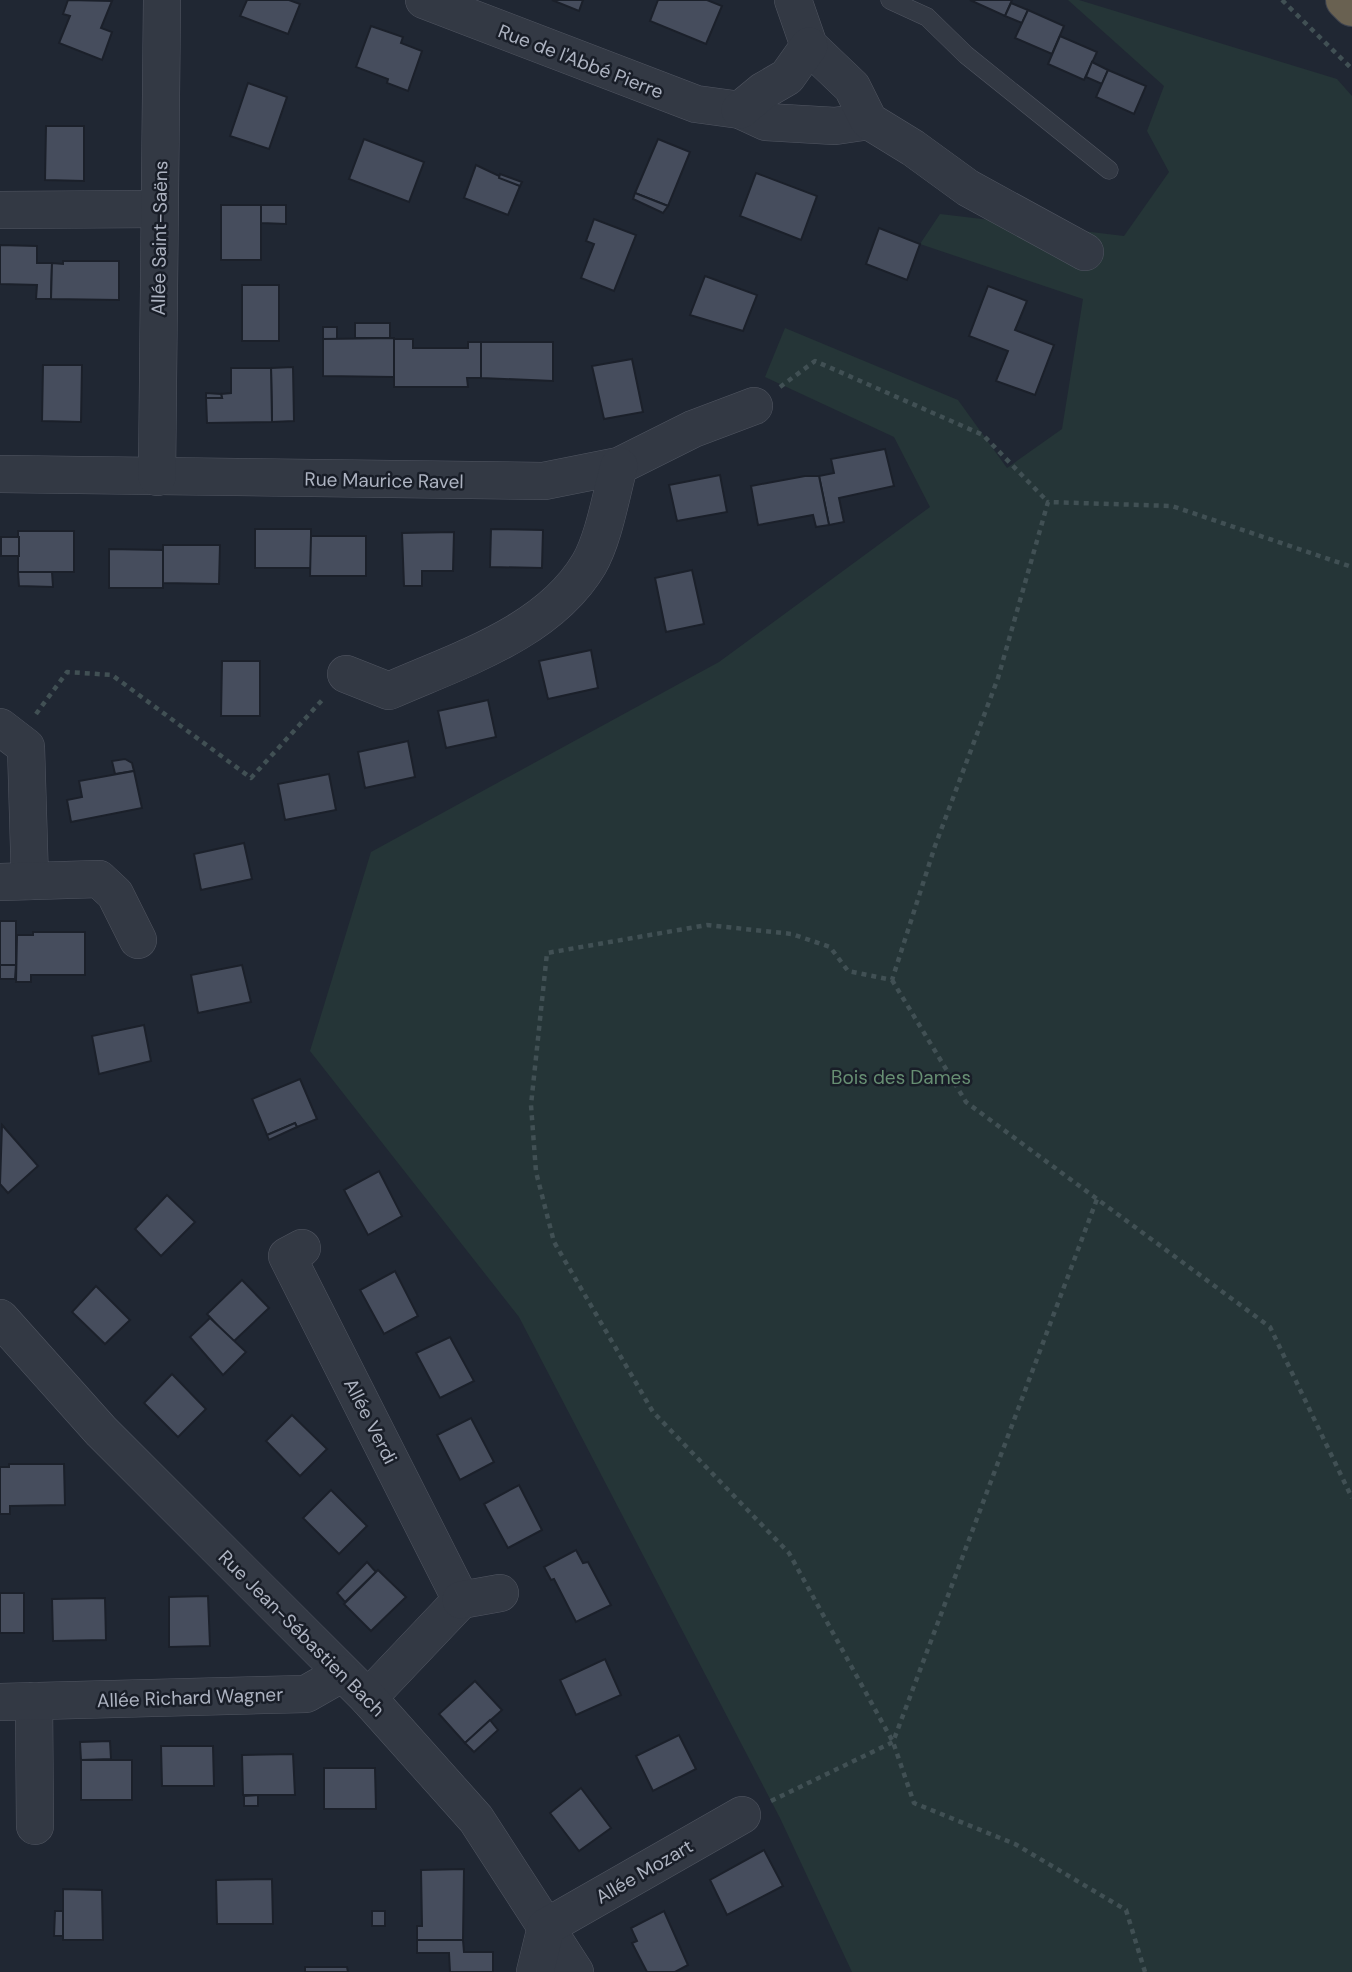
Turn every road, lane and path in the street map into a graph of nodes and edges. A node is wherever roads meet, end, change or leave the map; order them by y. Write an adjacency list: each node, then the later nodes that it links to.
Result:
1 (162, 0): 13 (street, Allée Saint-Saëns)
2 (424, 0): 10 (street, Rue de l'Abbé Pierre)
3 (793, 0): 8 (street)
4 (890, 0): 12 (lane)
5 (1282, 0): 9 (path)
6 (1345, 0): 7 (highway)
7 (1352, 7)
8 (809, 46): 10 (street); 11 (street)
9 (1352, 69)
10 (740, 110): 11 (street, Rue de l'Abbé Pierre)
11 (869, 121): 15 (street)
12 (1109, 170)
13 (159, 209): 14 (street); 19 (street, Allée Saint-Saëns)
14 (0, 210)
15 (1085, 252)
16 (754, 406): 17 (street, Rue Maurice Ravel); 20 (path)
17 (619, 466): 19 (street, Rue Maurice Ravel); 22 (street)
18 (0, 474): 19 (street, Rue Maurice Ravel)
19 (157, 477)
20 (1048, 502): 21 (path); 26 (path)
21 (1352, 567)
22 (346, 674): 23 (path)
23 (8, 734): 24 (street)
24 (15, 881): 25 (street)
25 (138, 940)
26 (892, 981): 27 (path); 36 (path)
27 (1097, 1199): 31 (path); 36 (path)
28 (302, 1248): 33 (street, Allée Verdi)
29 (0, 1318): 30 (street, Rue Jean-Sébastien Bach)
30 (13, 1352): 34 (street, Rue Jean-Sébastien Bach)
31 (1352, 1498)
32 (500, 1593): 33 (street)
33 (461, 1600): 34 (street)
34 (355, 1686): 35 (street, Allée Richard Wagner); 39 (street, Rue Jean-Sébastien Bach)
35 (17, 1702): 38 (street, Allée Richard Wagner)
36 (893, 1742): 37 (path); 42 (path)
37 (742, 1815): 39 (street, Allée Mozart)
38 (35, 1826)
39 (546, 1927): 40 (street); 41 (street, Rue Jean-Sébastien Bach)
40 (535, 1972)
41 (575, 1972)
42 (1145, 1972)

